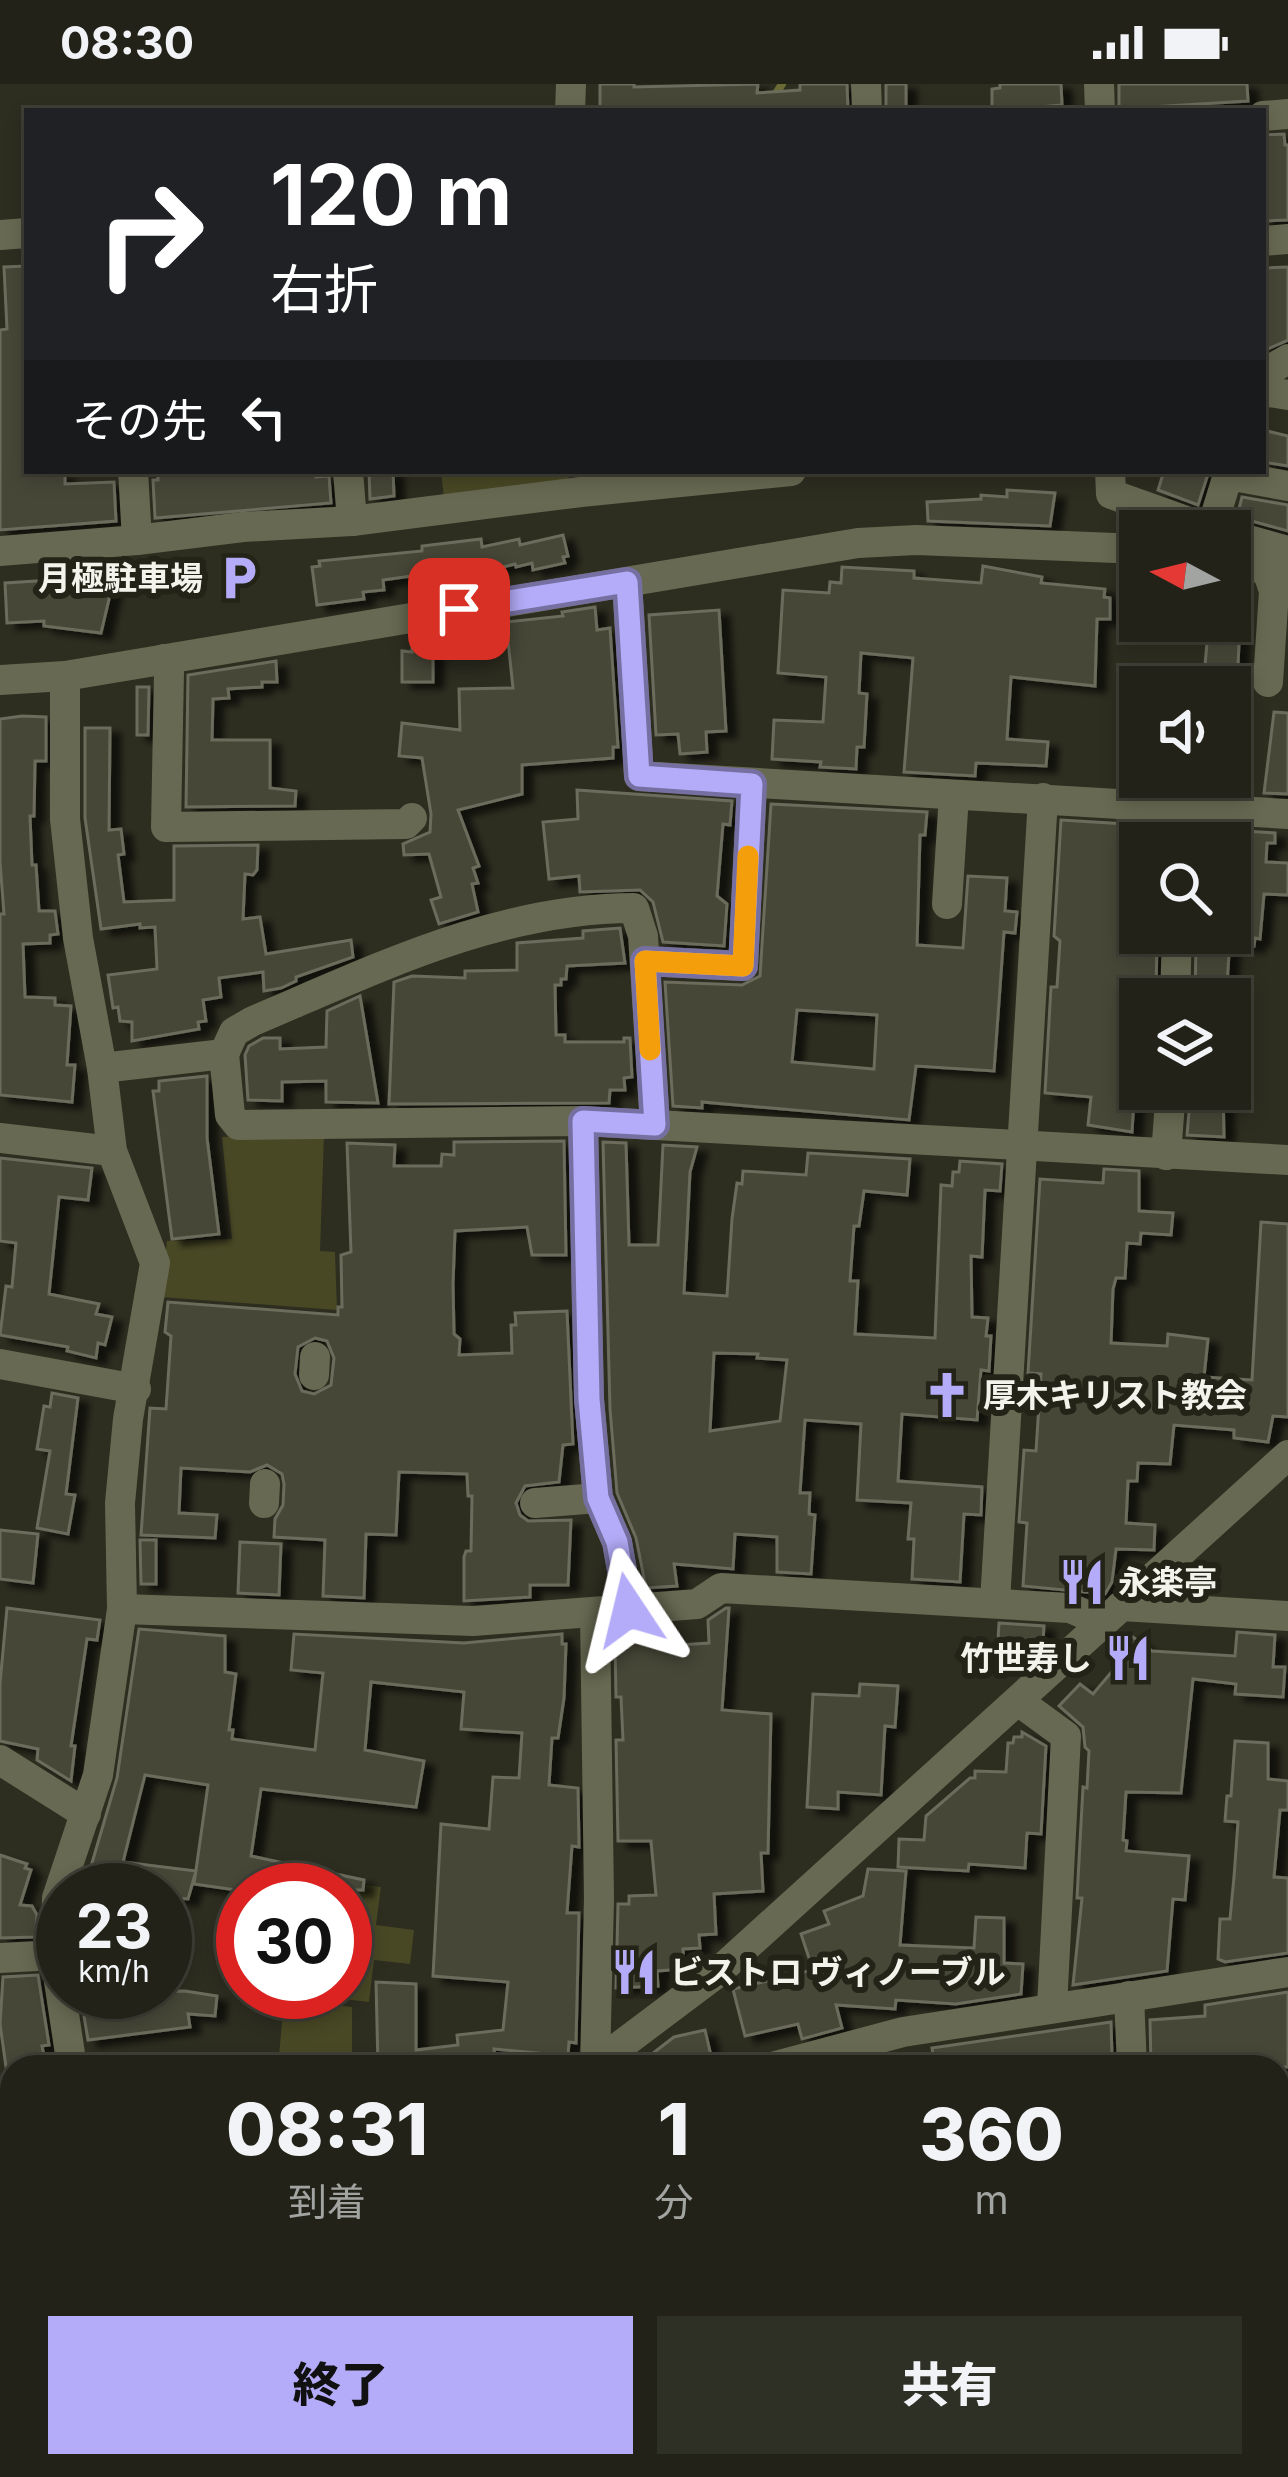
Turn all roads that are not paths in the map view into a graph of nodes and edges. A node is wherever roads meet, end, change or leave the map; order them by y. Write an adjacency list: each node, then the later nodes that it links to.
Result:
1 (133, 474): 10 (street)
2 (348, 474): 9 (street)
3 (732, 474): 5 (street)
4 (1110, 474): 7 (street)
5 (685, 476): 9 (street)
6 (1288, 486): 8 (street)
7 (1155, 510)
8 (1218, 510)
9 (352, 521): 10 (street)
10 (137, 540): 13 (street)
11 (1119, 547): 16 (street)
12 (1251, 547): 15 (street)
13 (0, 551)
14 (1251, 564): 15 (street)
15 (1281, 565): 20 (street)
16 (627, 582): 17 (street); 21 (street)
17 (164, 659): 18 (street); 27 (street)
18 (65, 676): 19 (street); 32 (street)
19 (0, 680)
20 (1268, 682)
21 (752, 784): 22 (street); 30 (street)
22 (954, 795): 23 (street); 29 (street)
23 (1043, 798): 25 (street); 37 (street)
24 (1195, 798): 25 (street)
25 (1194, 809): 26 (street); 28 (street)
26 (1288, 814)
27 (412, 818)
28 (1193, 822)
29 (946, 904)
30 (645, 961): 31 (street); 35 (street)
31 (224, 1054): 32 (street); 34 (street)
32 (102, 1067): 38 (street)
33 (1169, 1110): 39 (street)
34 (583, 1121): 35 (street); 44 (street)
35 (655, 1125): 37 (street)
36 (0, 1138): 38 (street)
37 (1021, 1147): 39 (street); 46 (street)
38 (112, 1151): 42 (street)
39 (1166, 1155): 40 (street)
40 (1288, 1160)
41 (0, 1364): 42 (street)
42 (136, 1389): 47 (street)
43 (1288, 1455): 50 (street)
44 (598, 1498): 45 (street); 48 (street)
45 (535, 1503)
46 (995, 1602): 48 (street); 50 (street)
47 (122, 1609): 49 (street); 54 (street)
48 (629, 1610): 49 (street)
49 (595, 1612): 63 (street)
50 (1112, 1614): 51 (street); 52 (street)
51 (1288, 1616)
52 (1018, 1701): 60 (street); 64 (street)
53 (0, 1760): 54 (street)
54 (86, 1814): 55 (street)
55 (69, 1863)
56 (36, 1956): 57 (street)
57 (0, 1958)
58 (1288, 1972): 59 (street)
59 (1129, 1996): 60 (street); 66 (street)
60 (1052, 2007): 65 (street)
61 (65, 2019): 62 (street)
62 (70, 2055)
63 (594, 2055)
64 (609, 2055)
65 (817, 2055)
66 (1131, 2055)

